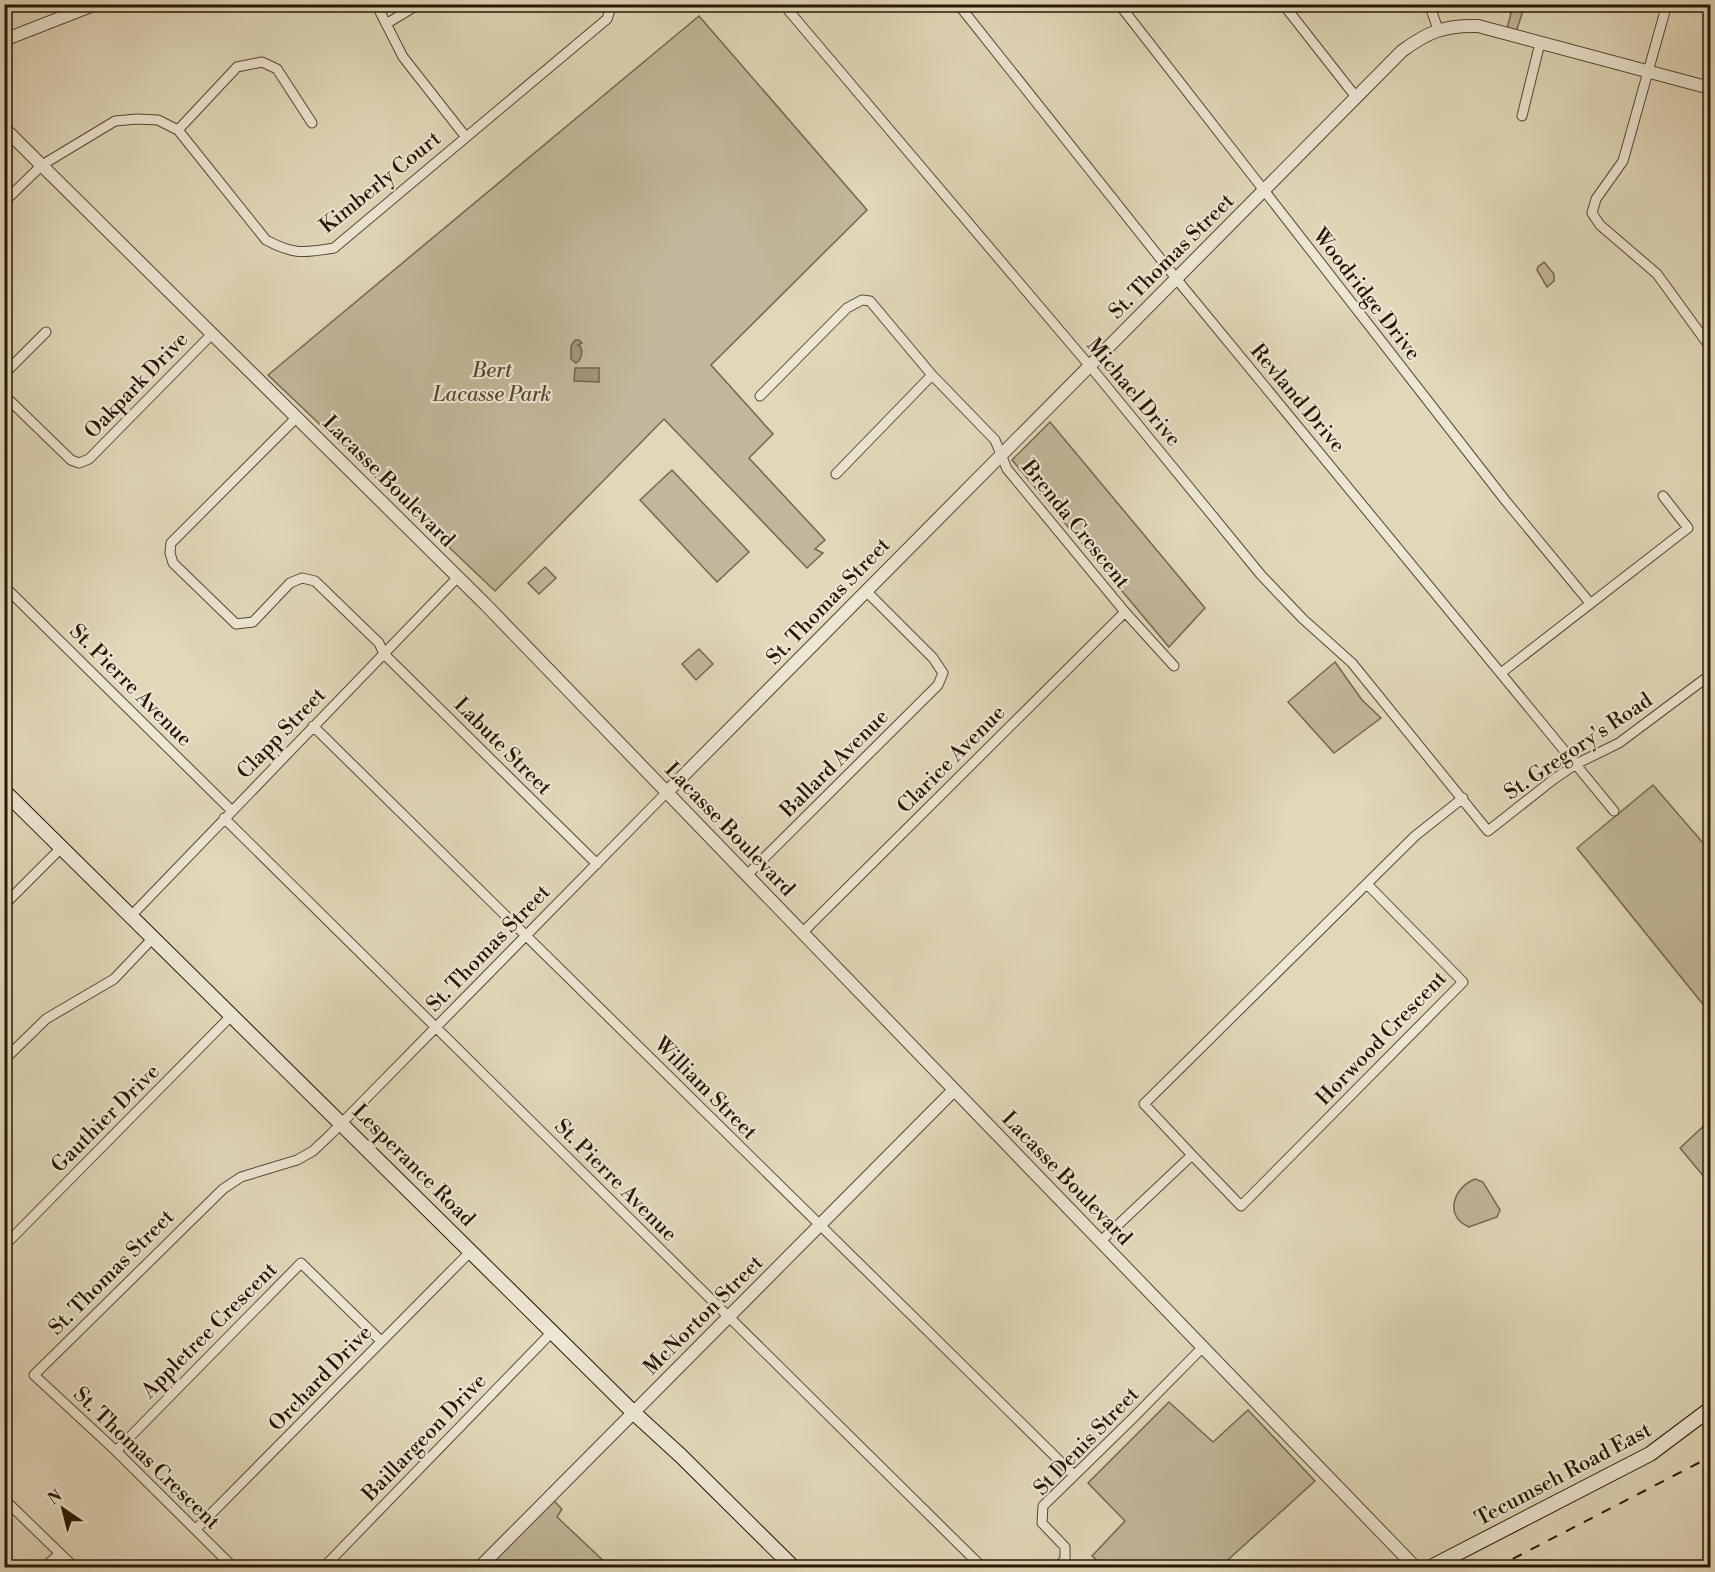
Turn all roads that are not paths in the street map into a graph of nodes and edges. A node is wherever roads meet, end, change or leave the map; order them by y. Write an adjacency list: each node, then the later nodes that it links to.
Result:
1 (96, 4): 13 (street)
2 (376, 4): 11 (street)
3 (419, 4): 11 (street)
4 (612, 4): 22 (street, Kimberly Court)
5 (783, 4): 30 (street, Michael Drive)
6 (958, 4): 26 (street, Revland Drive)
7 (1119, 4): 24 (street, Woodridge Drive)
8 (1284, 4): 17 (street)
9 (1428, 4): 12 (street)
10 (1667, 4): 15 (street)
11 (386, 24): 22 (street)
12 (1438, 29): 14 (street, St. Thomas Street); 17 (street, St. Thomas Street)
13 (4, 40)
14 (1540, 43): 15 (street, St. Thomas Street); 18 (street)
15 (1649, 72): 16 (street, St. Thomas Street); 29 (street)
16 (1710, 88)
17 (1356, 97): 24 (street, St. Thomas Street)
18 (1522, 116)
19 (312, 123): 21 (street)
20 (4, 128): 23 (street, Lacasse Boulevard)
21 (178, 130): 22 (street, Kimberly Court); 23 (street)
22 (465, 136)
23 (42, 165): 25 (street); 28 (street, Lacasse Boulevard)
24 (1263, 191): 26 (street, St. Thomas Street); 42 (street, Woodridge Drive)
25 (4, 202)
26 (1176, 278): 30 (street, St. Thomas Street); 46 (street, Revland Drive)
27 (46, 332): 31 (street)
28 (212, 334): 33 (street, Oakpark Drive); 35 (street, Lacasse Boulevard)
29 (1710, 347)
30 (1089, 365): 36 (street, St. Thomas Street); 52 (street, Michael Drive)
31 (4, 374)
32 (932, 375): 34 (street, Brenda Crescent); 36 (street, Brenda Crescent); 37 (street)
33 (4, 395)
34 (760, 396)
35 (297, 417): 39 (street, Lacasse Boulevard); 44 (street, Labute Street)
36 (1001, 454): 41 (street, St. Thomas Street); 43 (street, Brenda Crescent)
37 (836, 474)
38 (1663, 496): 42 (street)
39 (458, 577): 44 (street, Clapp Street); 51 (street, Lacasse Boulevard)
40 (4, 586): 53 (street, St. Pierre Avenue)
41 (866, 591): 51 (street, St. Thomas Street); 58 (street, Ballard Avenue)
42 (1590, 603): 46 (street)
43 (1125, 612): 45 (street, Brenda Crescent); 62 (street, Clarice Avenue)
44 (384, 654): 48 (street, Clapp Street); 57 (street, Labute Street)
45 (1174, 666)
46 (1502, 673): 49 (street, Revland Drive)
47 (1710, 675): 49 (street, St. Gregory's Road)
48 (313, 726): 53 (street, Clapp Street); 63 (street, William Street)
49 (1576, 764): 52 (street, St. Gregory's Road); 54 (street, Revland Drive)
50 (4, 792): 56 (main road, Lesperance Road)
51 (667, 792): 57 (street, St. Thomas Street); 58 (street, Lacasse Boulevard)
52 (1463, 798): 59 (street)
53 (231, 810): 55 (street, Clapp Street)
54 (1614, 811)
55 (224, 818): 61 (street, Clapp Street); 66 (street, St. Pierre Avenue)
56 (62, 848): 60 (street); 61 (main road, Lesperance Road)
57 (597, 864): 63 (street, St. Thomas Street)
58 (747, 875): 62 (street, Lacasse Boulevard)
59 (1367, 884): 70 (street, Horwood Crescent); 70 (street, Horwood Crescent)
60 (4, 905)
61 (131, 916): 64 (main road, Lesperance Road)
62 (803, 932): 68 (street, Lacasse Boulevard)
63 (526, 937): 66 (street, St. Thomas Street); 71 (street, William Street)
64 (153, 938): 65 (main road, Lesperance Road); 67 (street)
65 (232, 1015): 69 (main road, Lesperance Road); 73 (street, Gauthier Drive)
66 (436, 1029): 69 (street, St. Thomas Street); 75 (street, St. Pierre Avenue)
67 (4, 1060)
68 (954, 1090): 71 (street, McNorton Street); 72 (street, Lacasse Boulevard)
69 (342, 1123): 74 (main road, Lesperance Road); 79 (street, St. Thomas Street)
70 (1192, 1155): 72 (street)
71 (819, 1225): 75 (street, McNorton Street); 83 (street, William Street)
72 (1102, 1240): 78 (street, Lacasse Boulevard)
73 (4, 1246)
74 (470, 1251): 76 (main road, Lesperance Road); 77 (street, Orchard Drive)
75 (729, 1316): 81 (street, McNorton Street); 93 (street, St. Pierre Avenue)
76 (553, 1331): 81 (main road, Lesperance Road); 90 (street, Baillargeon Drive)
77 (381, 1341): 82 (street, Appletree Crescent); 85 (street, Orchard Drive)
78 (1203, 1347): 83 (street, St Denis Street); 95 (street, Lacasse Boulevard)
79 (33, 1375): 82 (street, St. Thomas Crescent)
80 (1710, 1409): 96 (main road, Tecumseh Road East)
81 (634, 1413): 91 (street, McNorton Street); 92 (main road, Lesperance Road)
82 (116, 1450): 85 (street, St. Thomas Crescent)
83 (1074, 1475): 94 (street, St Denis Street)
84 (4, 1499): 86 (street)
85 (196, 1529): 89 (street, St. Thomas Crescent)
86 (60, 1552): 87 (street); 88 (street)
87 (44, 1568)
88 (75, 1568)
89 (234, 1568)
90 (322, 1568)
91 (479, 1568)
92 (794, 1568)
93 (983, 1568)
94 (1058, 1568)
95 (1416, 1568)
96 (1430, 1568)

